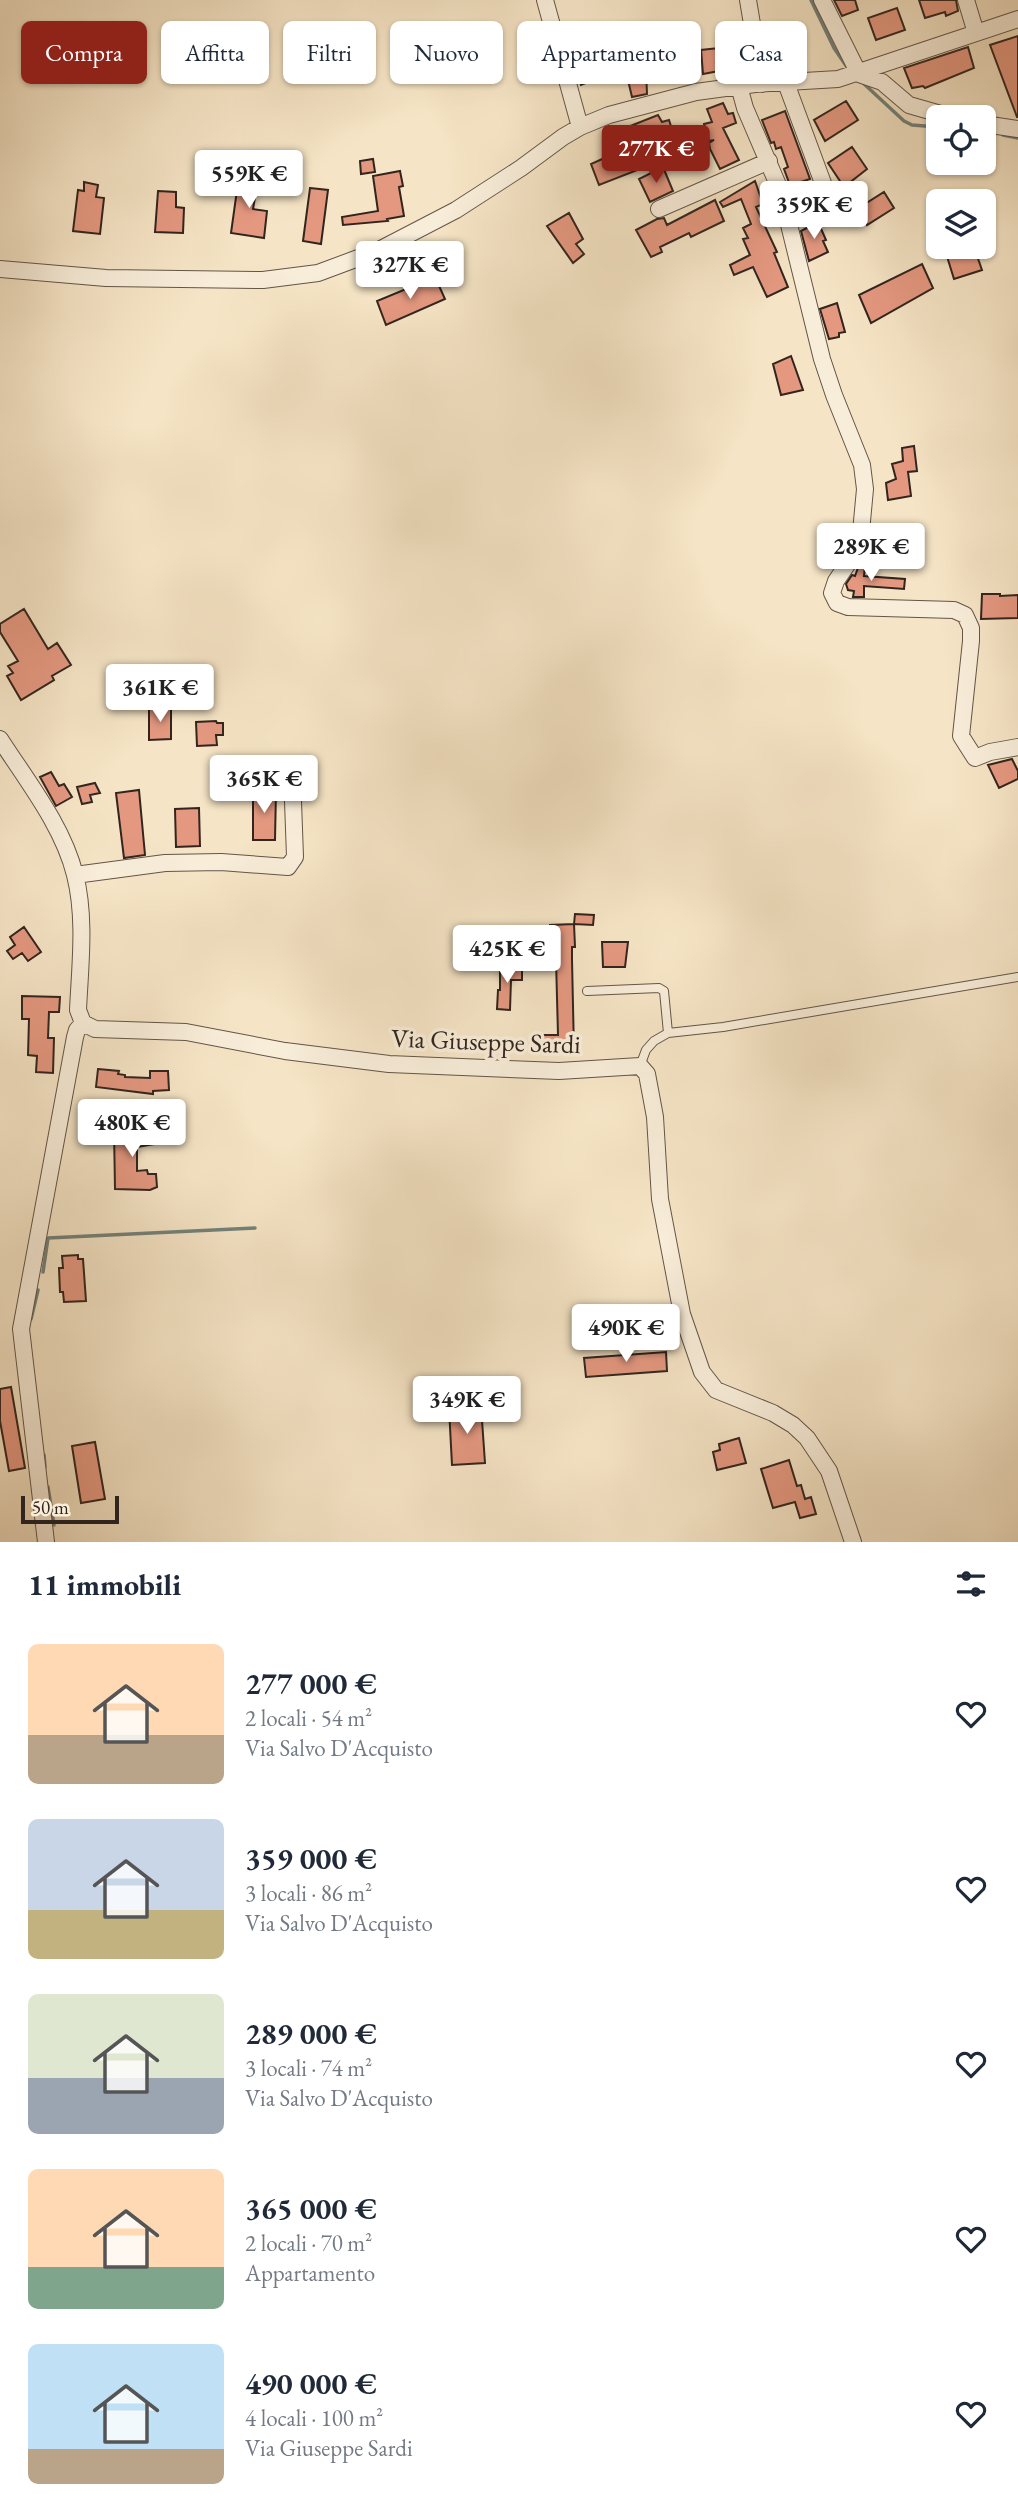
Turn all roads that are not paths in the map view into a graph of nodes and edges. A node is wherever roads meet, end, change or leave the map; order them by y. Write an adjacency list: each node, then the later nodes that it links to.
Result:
1 (545, 0): 17 (street)
2 (748, 0): 6 (street)
3 (822, 0): 9 (street)
4 (966, 0): 7 (street)
5 (1018, 19): 7 (street)
6 (752, 21)
7 (976, 33): 8 (street)
8 (889, 62): 9 (street); 11 (street)
9 (859, 74): 10 (street); 11 (street)
10 (807, 81)
11 (882, 82): 15 (street)
12 (762, 84): 14 (street)
13 (786, 84): 20 (street)
14 (739, 86): 17 (street); 19 (street)
15 (926, 110)
16 (996, 126): 18 (street)
17 (580, 127): 22 (street)
18 (1018, 129)
19 (769, 161): 21 (street); 24 (street)
20 (830, 202)
21 (659, 209)
22 (0, 269)
23 (0, 739): 26 (street)
24 (1018, 747)
25 (293, 801): 26 (street)
26 (75, 875): 29 (street)
27 (1018, 977): 30 (lane)
28 (587, 991): 30 (lane)
29 (83, 1023): 31 (street, Via Giuseppe Sardi); 32 (street)
30 (668, 1033): 31 (lane)
31 (640, 1066): 33 (street)
32 (46, 1542)
33 (853, 1542)

